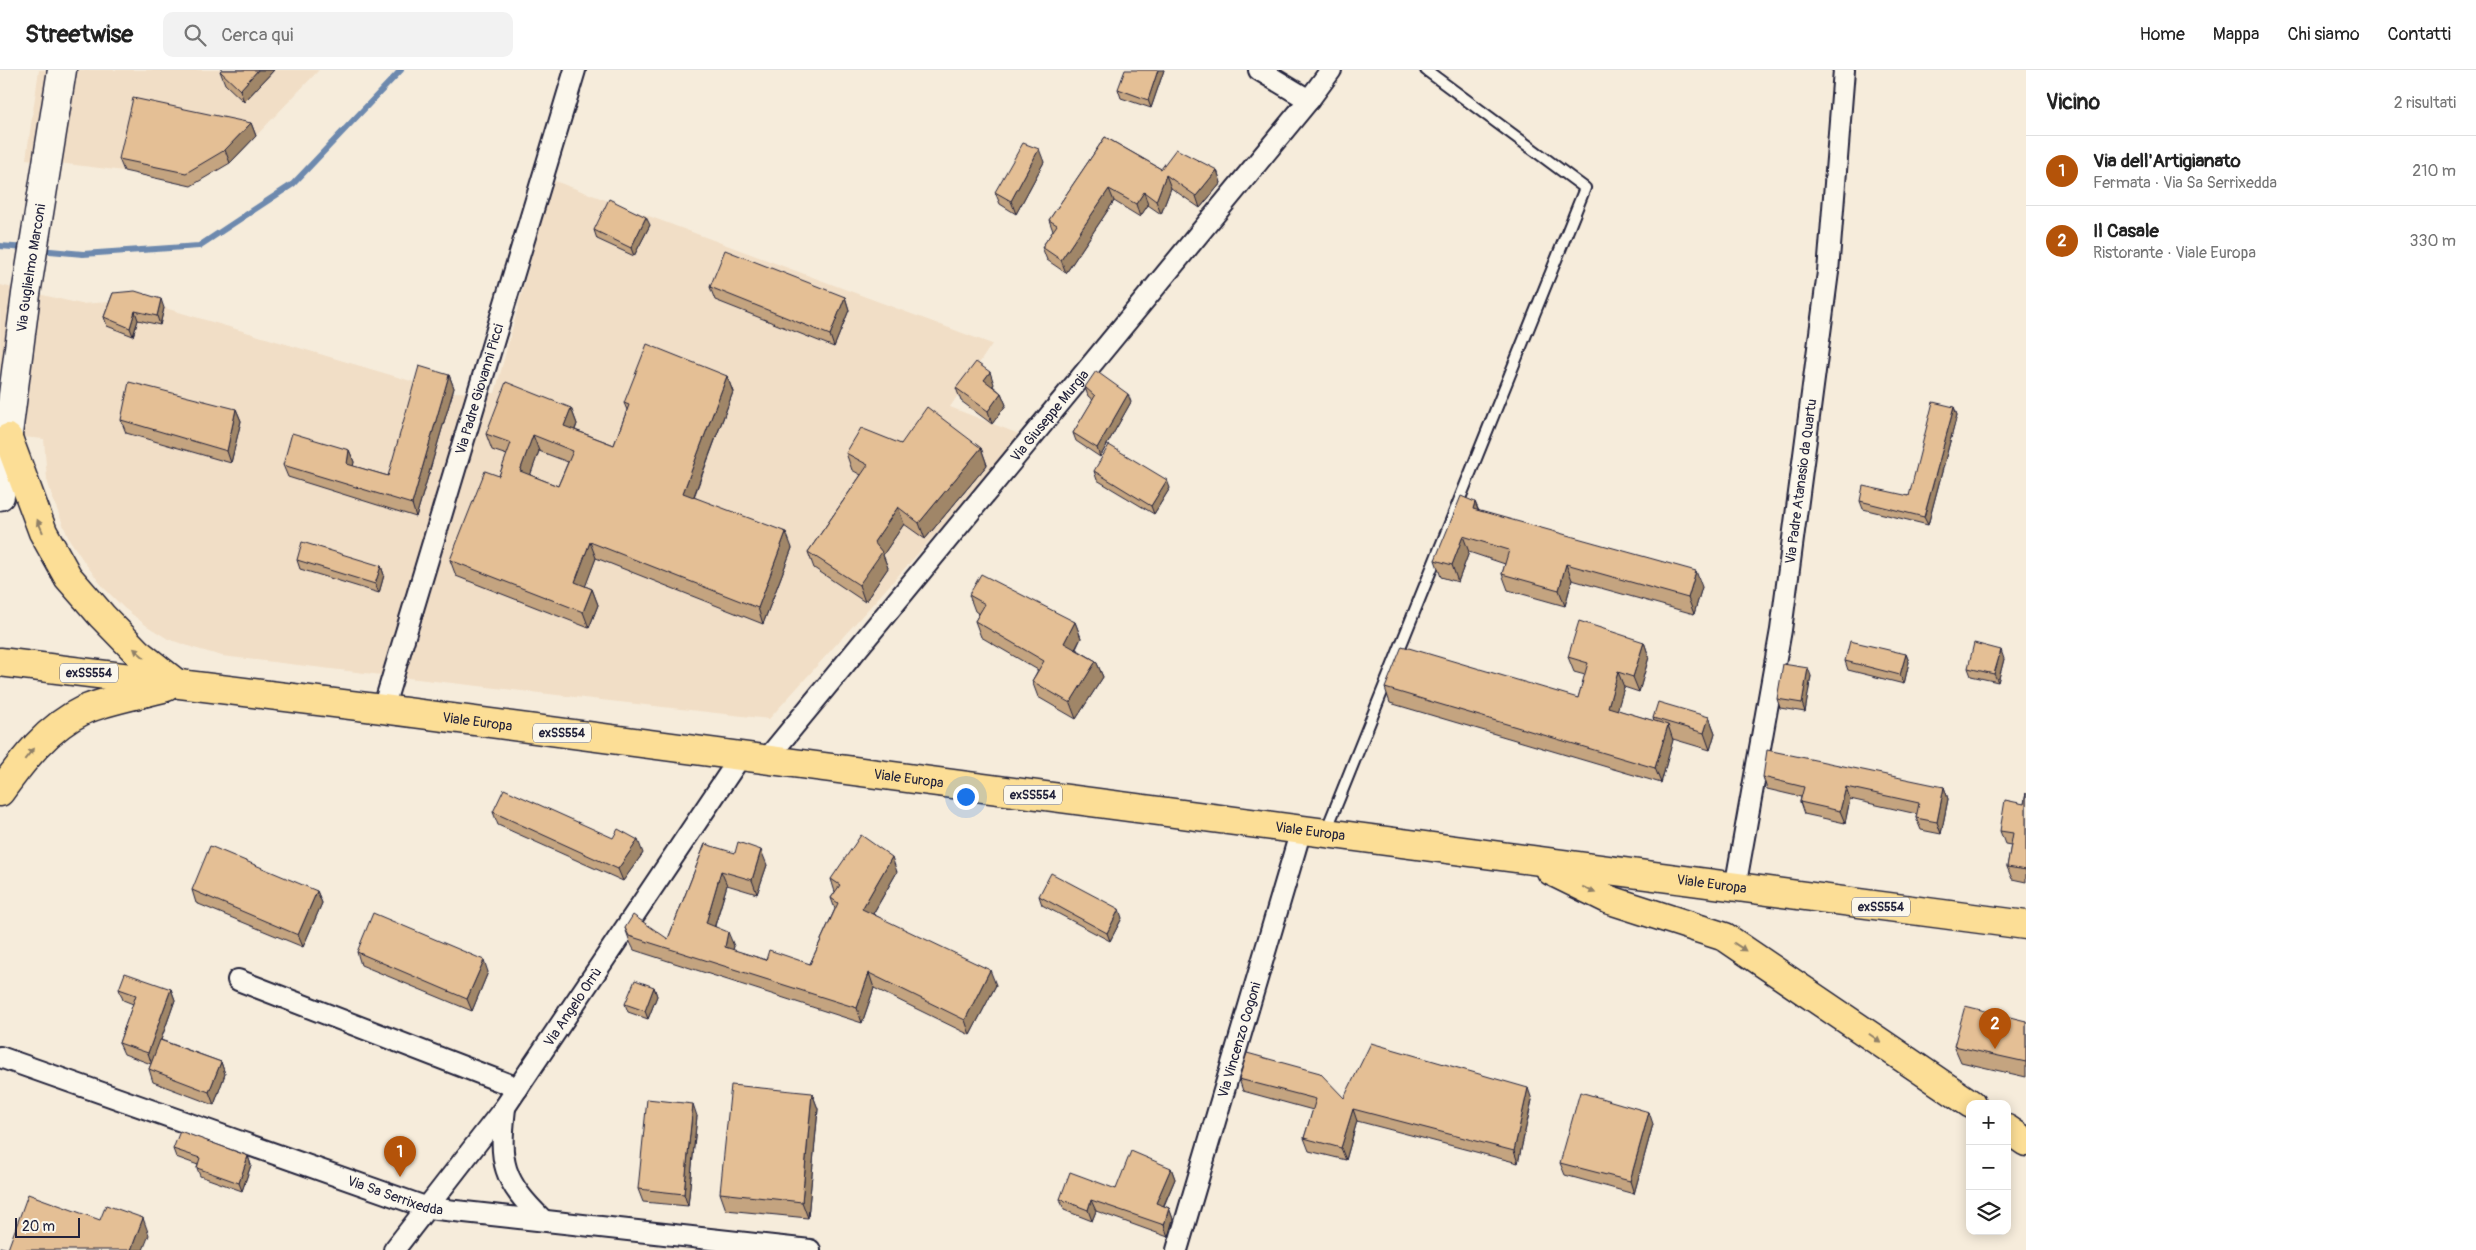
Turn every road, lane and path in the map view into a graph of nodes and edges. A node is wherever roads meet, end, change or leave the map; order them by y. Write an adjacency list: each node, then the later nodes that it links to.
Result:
1 (62, 70): 8 (main road, Via Guglielmo Marconi)
2 (575, 70): 12 (street, Via Padre Giovanni Picci)
3 (1259, 70): 7 (street)
4 (1331, 70): 7 (street, Via Giuseppe Murgia)
5 (1426, 70): 15 (lane)
6 (1844, 70): 17 (street, Via Padre Atanasio da Quartu)
7 (1309, 100): 13 (street, Via Giuseppe Murgia)
8 (4, 445): 9 (main road, Via Guglielmo Marconi); 11 (main road, one-way to 8)
9 (0, 496)
10 (0, 662): 11 (main road, Viale Europa / exSS554)
11 (177, 684): 12 (main road, Viale Europa / exSS554); 14 (main road, one-way to 11)
12 (383, 709): 13 (main road, Viale Europa / exSS554)
13 (753, 758): 15 (main road, Viale Europa / exSS554); 21 (street, Via Angelo Orrù)
14 (0, 792)
15 (1313, 832): 16 (main road, Viale Europa / exSS554); 30 (street, Via Vincenzo Cogoni)
16 (1529, 861): 17 (main road, Viale Europa / exSS554); 22 (main road, one-way to 22)
17 (1735, 888): 18 (main road, Viale Europa / exSS554)
18 (2026, 925)
19 (238, 980): 21 (street)
20 (0, 1056): 26 (street, Via Sa Serrixedda)
21 (518, 1088): 23 (street, Via Angelo Orrù)
22 (1966, 1101)
23 (505, 1107): 26 (street, Via Angelo Orrù); 27 (street)
24 (2011, 1132): 25 (main road)
25 (2026, 1142)
26 (428, 1208): 27 (street, Via Sa Serrixedda); 28 (street, Via Angelo Orrù)
27 (543, 1220): 29 (street, Via Sa Serrixedda)
28 (394, 1250)
29 (810, 1250)
30 (1177, 1250)

